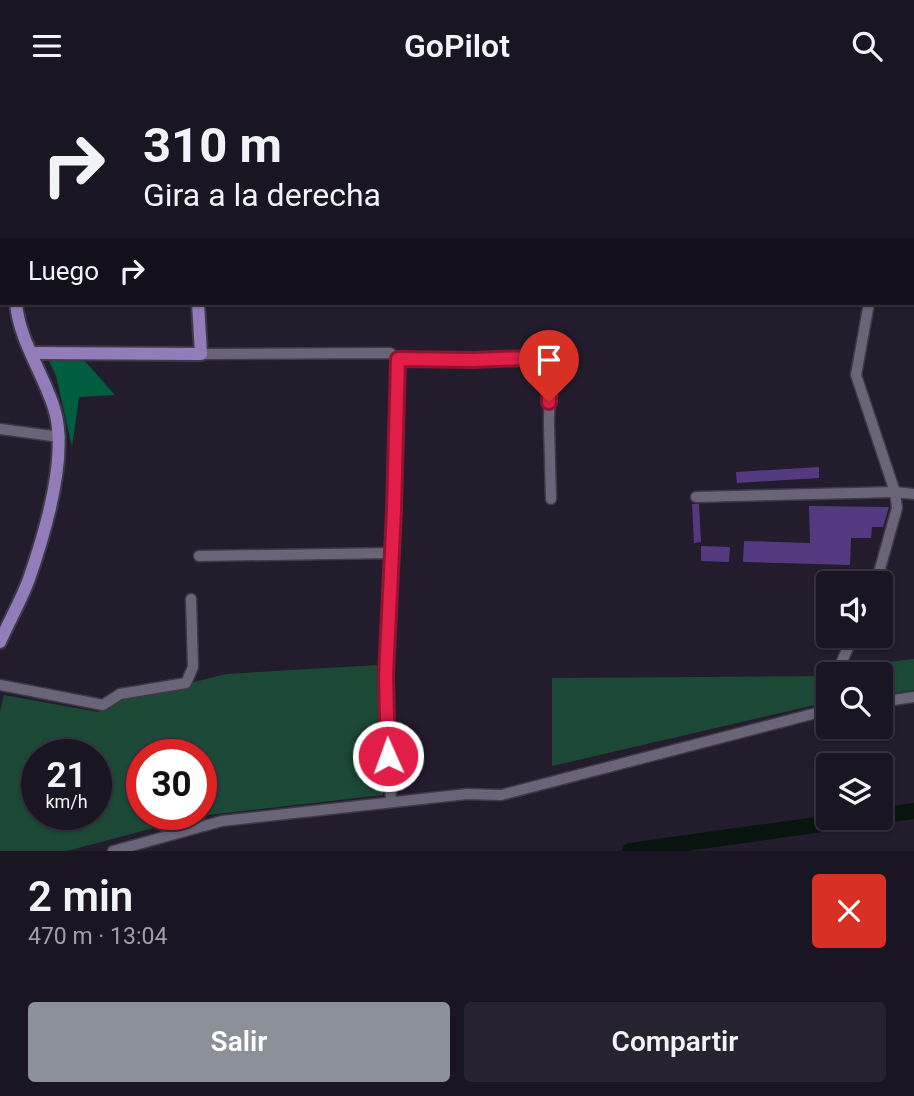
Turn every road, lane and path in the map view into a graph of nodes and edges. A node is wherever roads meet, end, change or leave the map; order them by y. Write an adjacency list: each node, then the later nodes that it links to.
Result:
1 (16, 305): 4 (main road)
2 (198, 305): 5 (main road)
3 (869, 305): 9 (street)
4 (31, 353): 5 (main road); 8 (main road)
5 (201, 354): 6 (street)
6 (398, 359): 12 (street); 13 (street)
7 (0, 429): 8 (street)
8 (60, 437): 17 (main road)
9 (895, 492): 10 (street); 11 (street); 15 (street)
10 (914, 494)
11 (696, 497)
12 (551, 499)
13 (392, 553): 14 (street); 22 (street)
14 (199, 556)
15 (879, 571)
16 (191, 599): 18 (street)
17 (0, 642)
18 (0, 685)
19 (914, 697): 20 (street)
20 (893, 700)
21 (816, 713): 22 (street)
22 (391, 802): 23 (street)
23 (113, 851)

